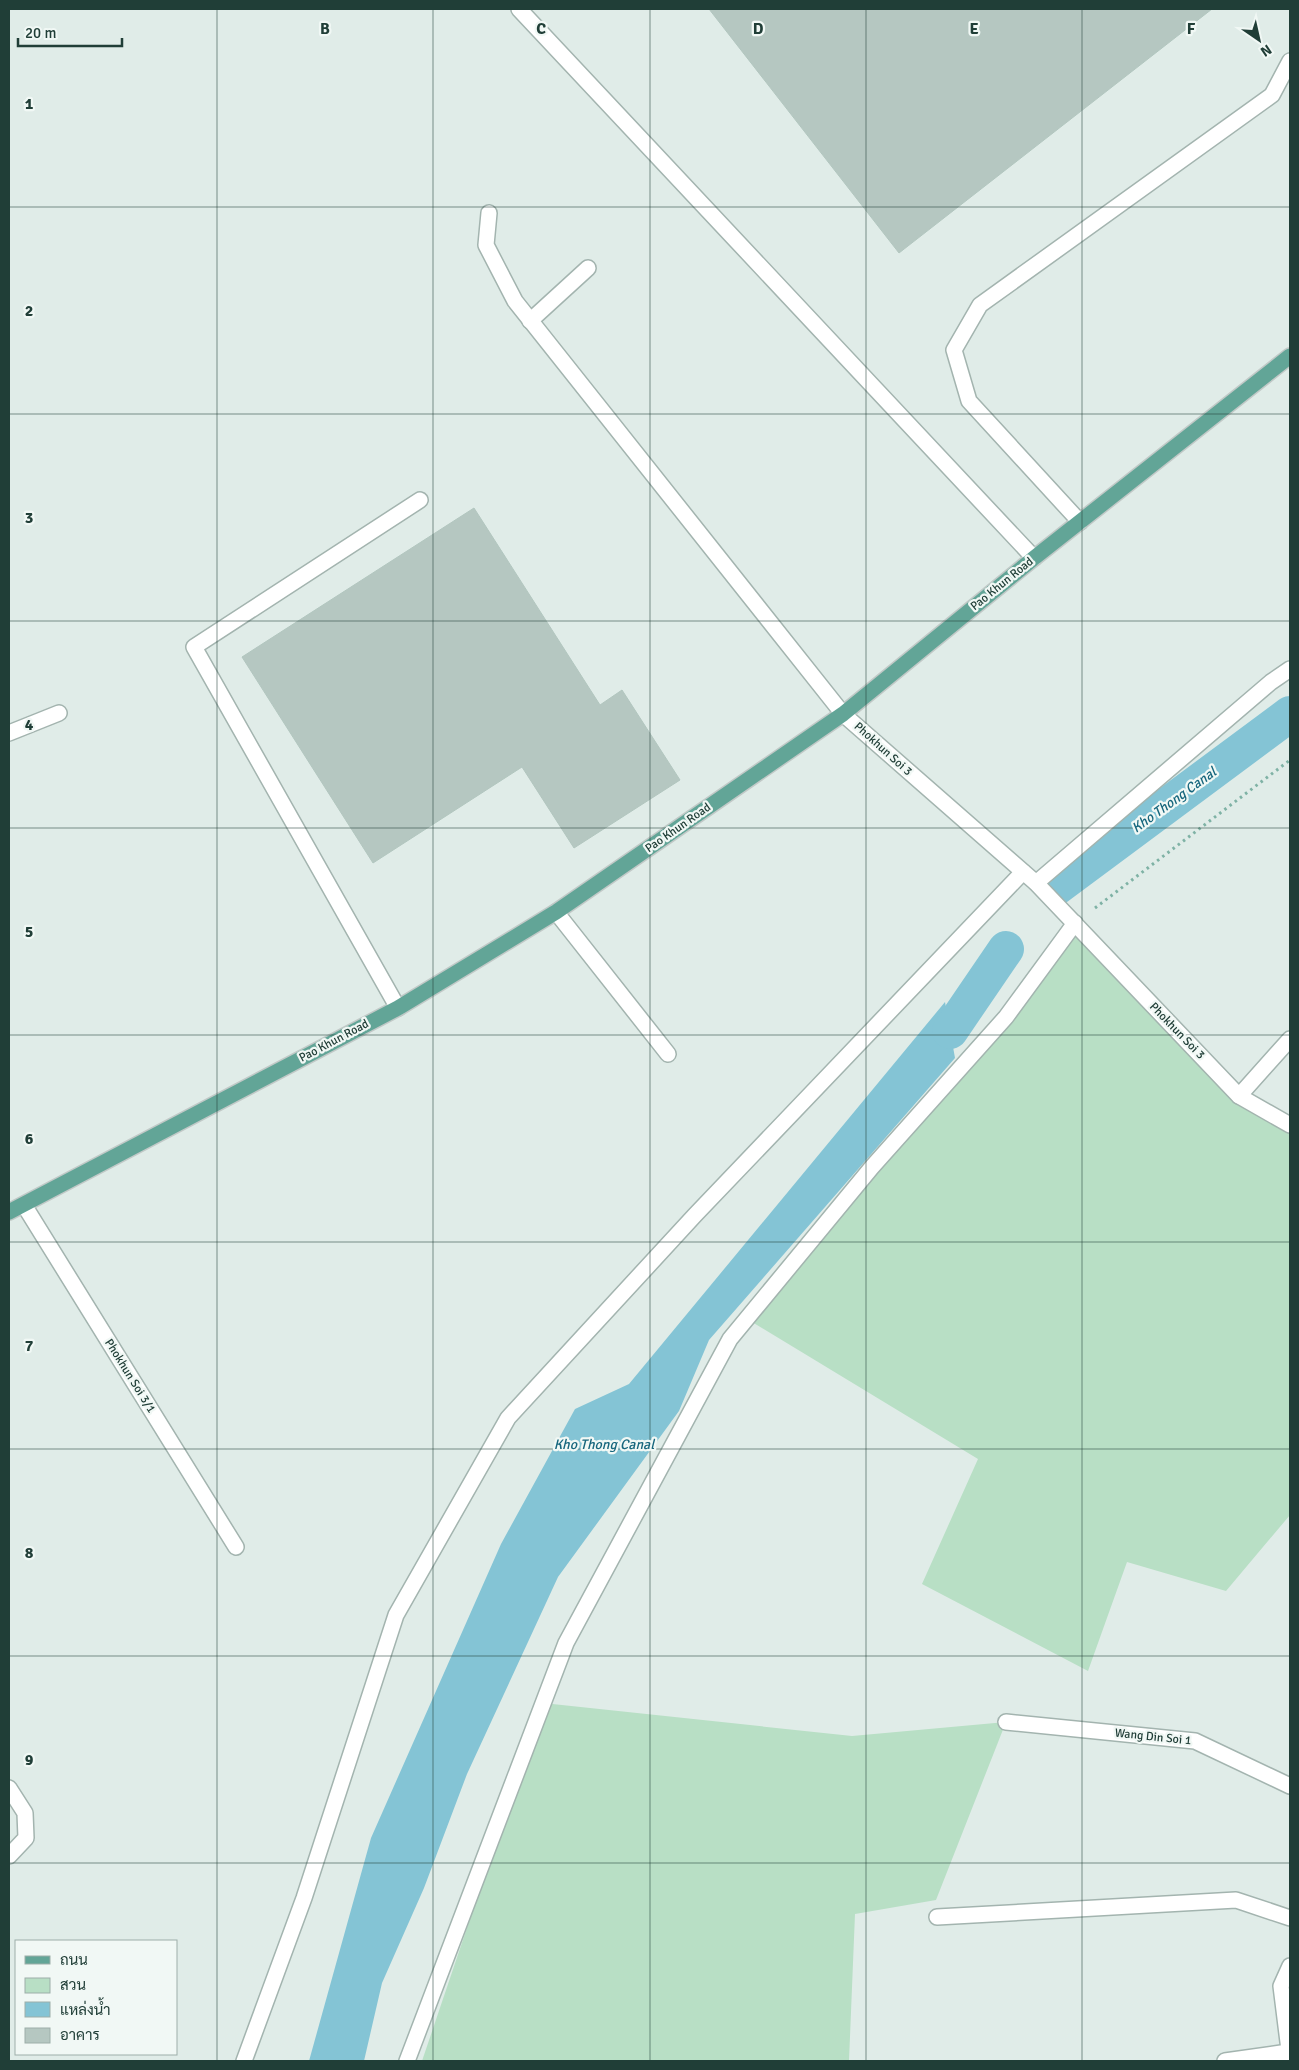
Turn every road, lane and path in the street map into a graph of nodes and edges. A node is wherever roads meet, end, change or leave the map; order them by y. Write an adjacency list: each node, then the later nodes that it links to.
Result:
1 (519, 9): 9 (street)
2 (1290, 61): 8 (street)
3 (489, 213): 5 (street, Phokhun Soi 3)
4 (588, 268): 5 (street)
5 (530, 321): 12 (street, Phokhun Soi 3)
6 (1290, 356): 8 (main road, Pao Khun Road)
7 (420, 500): 19 (street)
8 (1080, 522): 9 (main road, Pao Khun Road)
9 (1034, 558): 12 (main road, Pao Khun Road)
10 (1290, 669): 16 (street)
11 (59, 712): 13 (street)
12 (843, 714): 15 (street, Phokhun Soi 3); 17 (main road, Pao Khun Road)
13 (9, 733)
14 (1290, 760): 18 (path)
15 (1023, 872): 16 (street, Phokhun Soi 3); 35 (street)
16 (1036, 883): 18 (street, Phokhun Soi 3)
17 (556, 912): 19 (main road, Pao Khun Road); 21 (street)
18 (1075, 923): 22 (street, Phokhun Soi 3); 36 (street)
19 (398, 1008): 24 (main road, Pao Khun Road)
20 (1290, 1039): 22 (street)
21 (668, 1054)
22 (1239, 1096): 23 (street, Phokhun Soi 3)
23 (1290, 1125)
24 (24, 1205): 25 (main road, Pao Khun Road); 26 (street, Phokhun Soi 3/1)
25 (9, 1212)
26 (236, 1547)
27 (1006, 1722): 28 (street, Wang Din Soi 1)
28 (1290, 1786)
29 (9, 1788): 30 (street)
30 (9, 1856)
31 (936, 1917): 32 (street)
32 (1290, 1918)
33 (1290, 1966): 34 (street)
34 (1289, 2055): 37 (street)
35 (244, 2061)
36 (407, 2061)
37 (1225, 2061)

